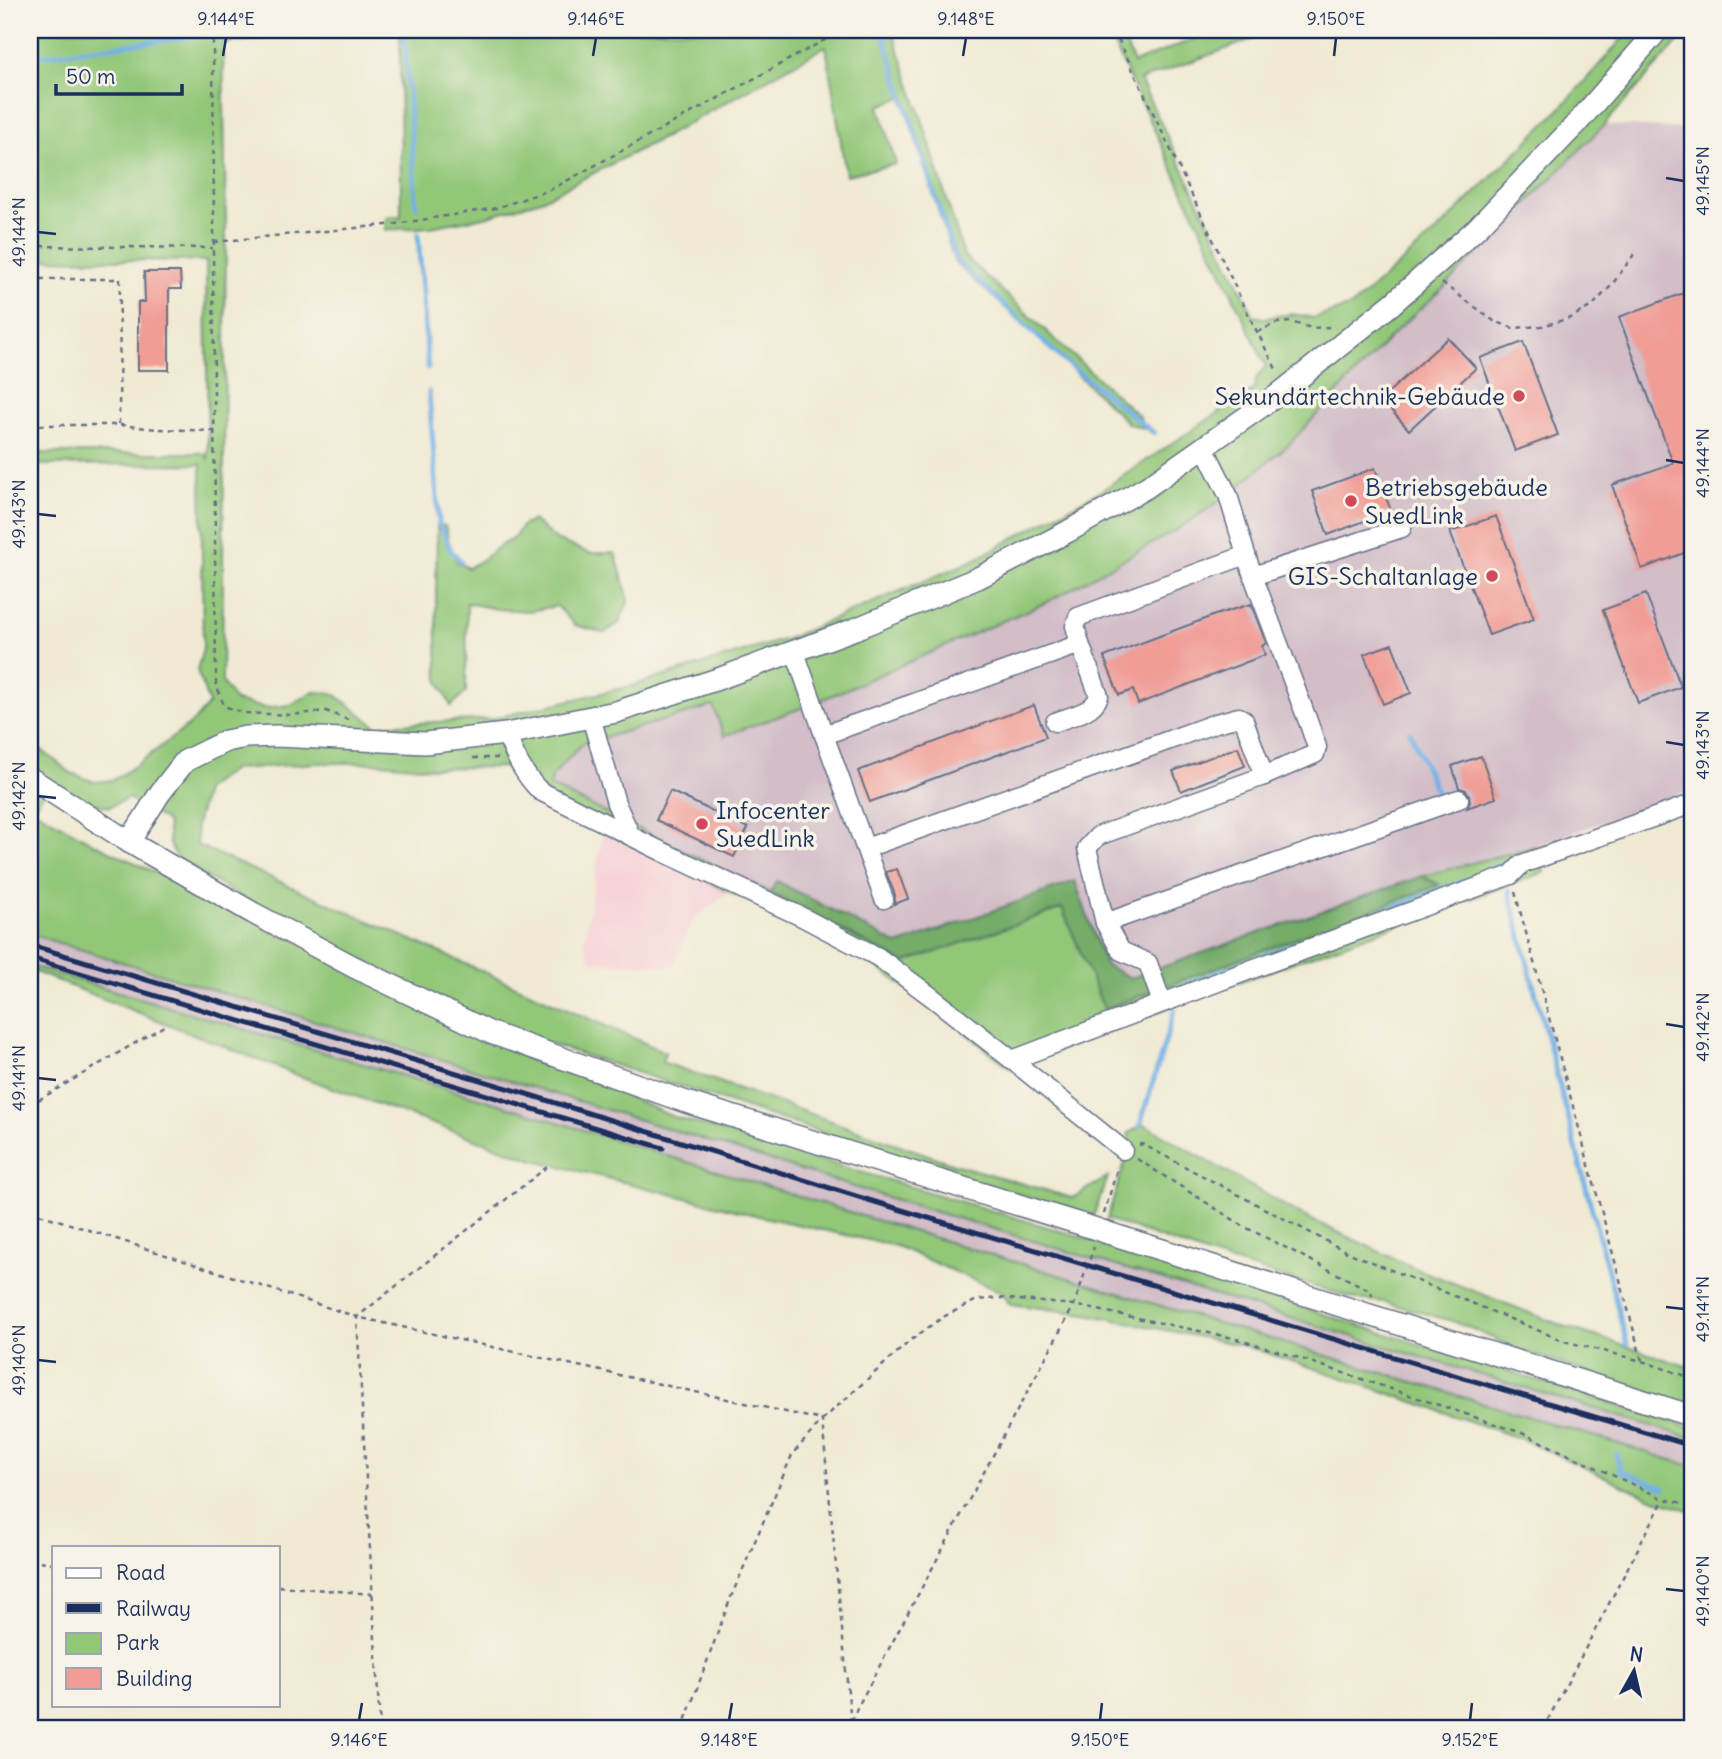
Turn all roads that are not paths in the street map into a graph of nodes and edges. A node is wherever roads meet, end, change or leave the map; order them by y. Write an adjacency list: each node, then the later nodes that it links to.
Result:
1 (1658, 30): 2 (main road)
2 (1204, 447): 4 (lane); 7 (main road)
3 (1402, 527): 5 (lane)
4 (1247, 555): 5 (lane); 6 (lane)
5 (1253, 576): 12 (lane)
6 (1080, 644): 9 (lane); 11 (lane)
7 (794, 652): 8 (main road); 11 (lane)
8 (591, 716): 10 (main road); 16 (lane)
9 (1055, 722)
10 (506, 734): 16 (lane); 17 (main road)
11 (824, 735): 18 (lane)
12 (1264, 776): 18 (lane); 20 (lane)
13 (30, 778): 17 (main road)
14 (1459, 799): 20 (lane)
15 (1692, 804): 21 (lane)
16 (631, 836): 22 (lane)
17 (129, 842): 24 (main road)
18 (866, 848): 19 (lane)
19 (884, 899)
20 (1105, 923): 21 (lane)
21 (1162, 1003): 22 (lane)
22 (1012, 1060): 23 (lane)
23 (1123, 1150)
24 (1692, 1416)

